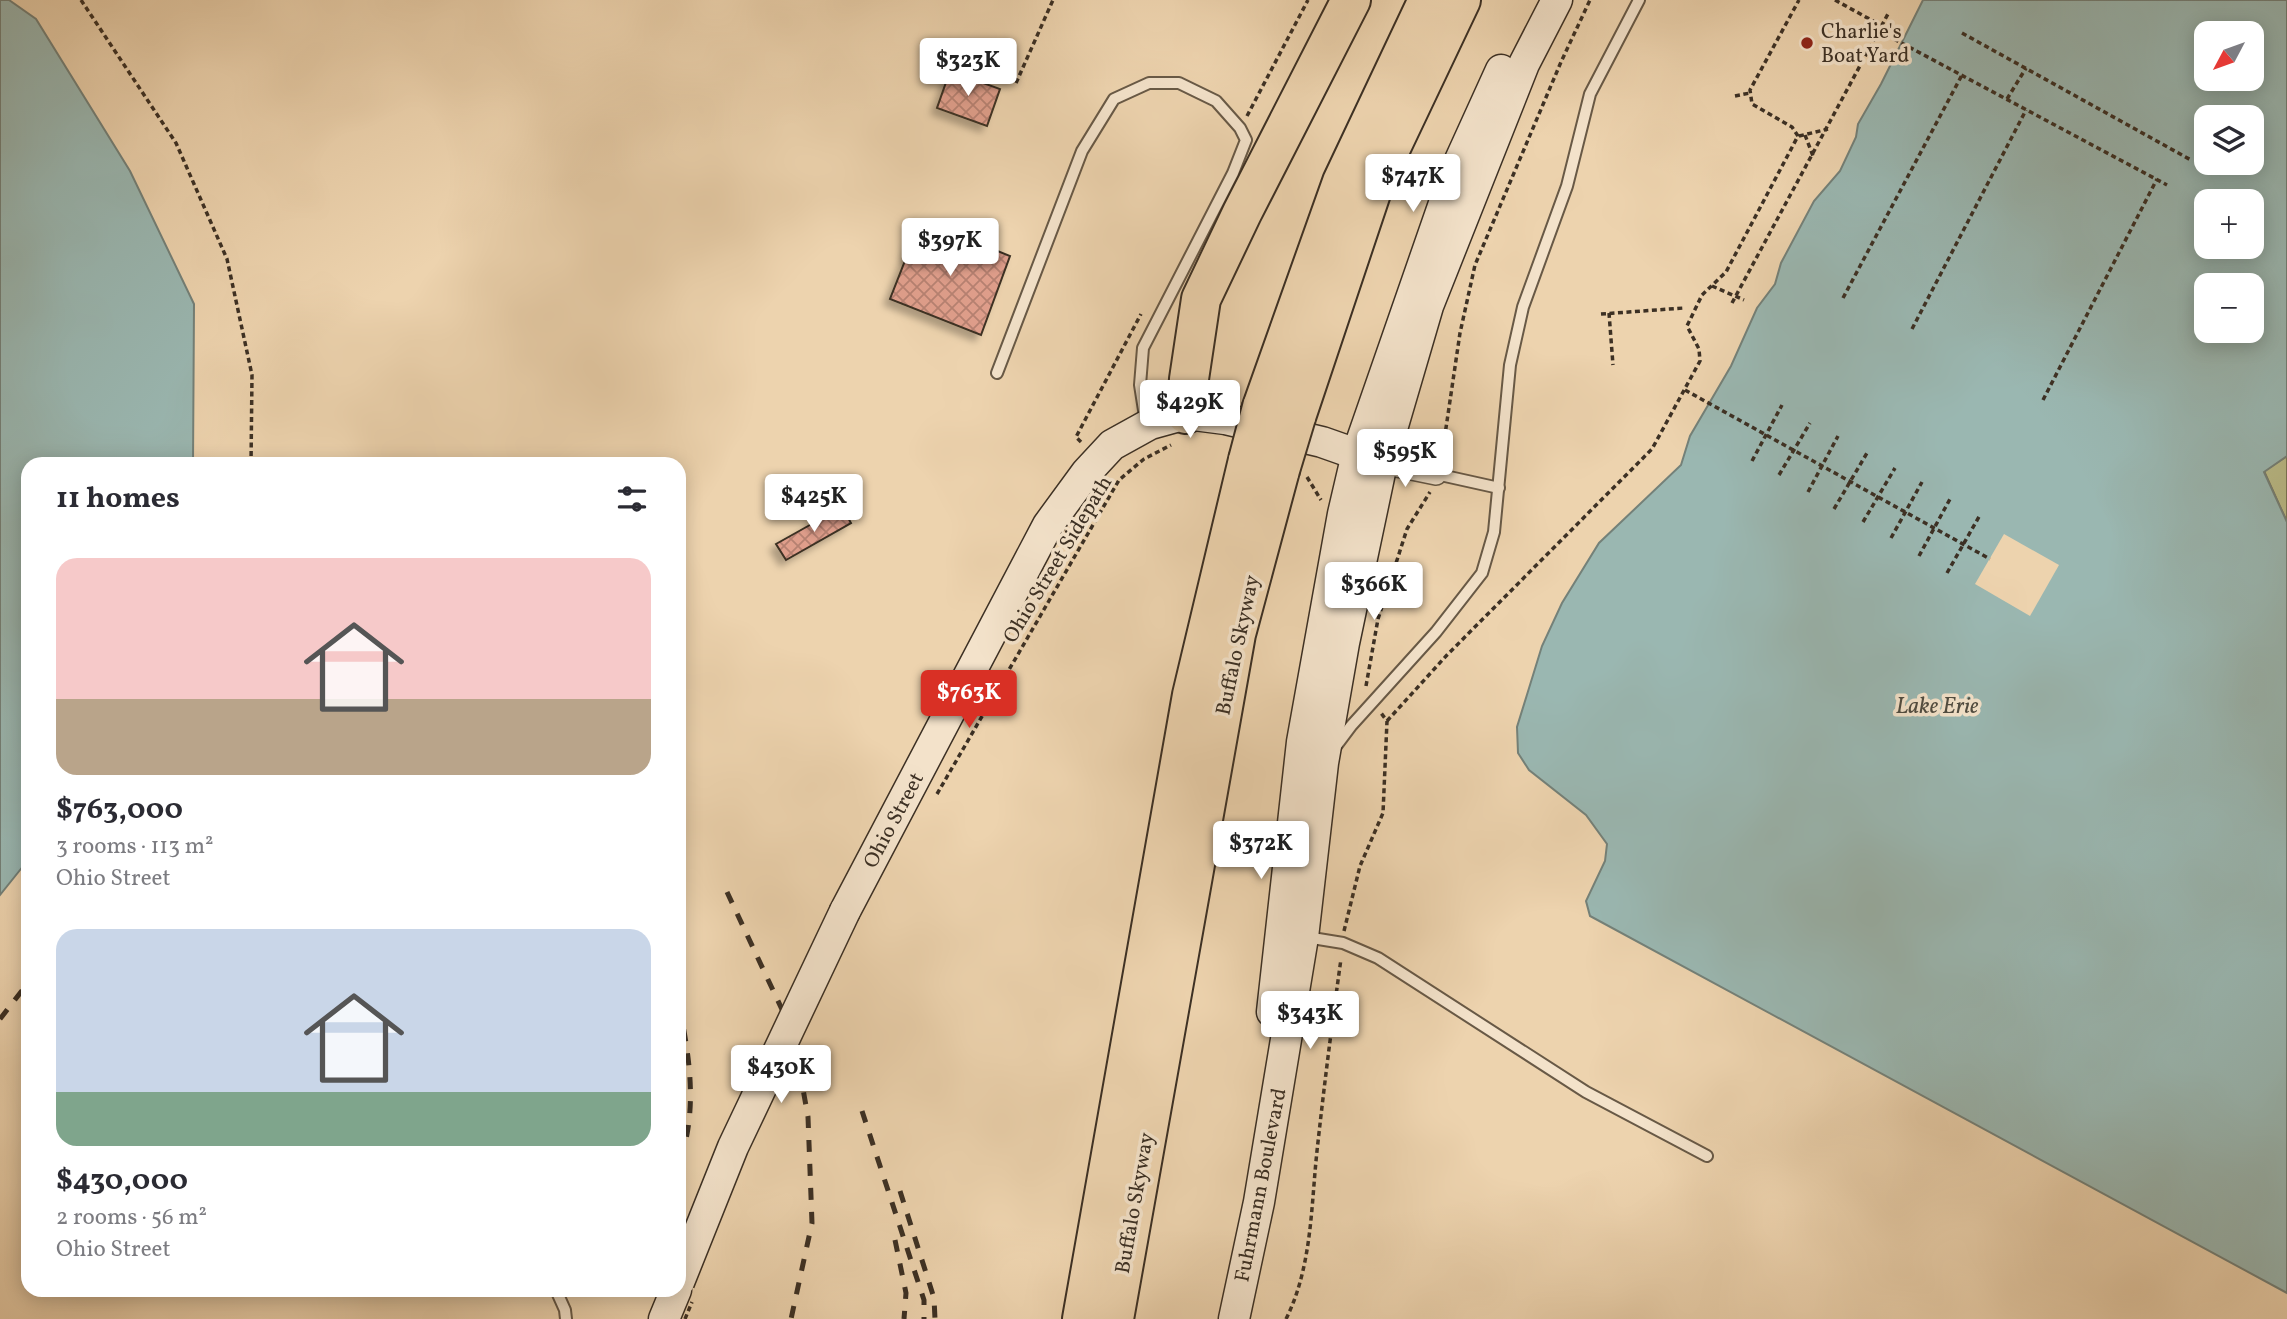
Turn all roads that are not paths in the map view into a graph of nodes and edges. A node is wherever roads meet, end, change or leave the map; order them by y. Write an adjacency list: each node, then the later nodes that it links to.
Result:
1 (1351, 0): 10 (highway)
2 (1429, 0): 8 (highway, Buffalo Skyway)
3 (1461, 0): 8 (highway, Buffalo Skyway)
4 (1534, 0): 11 (street, Fuhrmann Boulevard)
5 (1557, 0): 11 (street, Fuhrmann Boulevard)
6 (1639, 0): 14 (lane)
7 (997, 373): 9 (lane)
8 (1279, 412): 12 (highway, Buffalo Skyway, bridge)
9 (1146, 426): 10 (street, Ohio Street); 18 (street, Ohio Street, bridge)
10 (1182, 428): 11 (street, Ohio Street)
11 (1370, 458): 13 (street); 15 (street, Fuhrmann Boulevard); 16 (street, Fuhrmann Boulevard)
12 (1276, 466): 23 (highway, Buffalo Skyway); 24 (highway, Buffalo Skyway)
13 (1437, 473): 14 (lane)
14 (1499, 488): 15 (lane)
15 (1322, 773): 16 (street, Fuhrmann Boulevard)
16 (1292, 935): 17 (lane); 25 (street, Fuhrmann Boulevard); 26 (street, Fuhrmann Boulevard)
17 (1707, 1156)
18 (686, 1264)
19 (559, 1297): 21 (lane)
20 (673, 1297): 22 (street)
21 (566, 1319)
22 (664, 1319)
23 (1083, 1319)
24 (1114, 1319)
25 (1218, 1319)
26 (1234, 1319)

